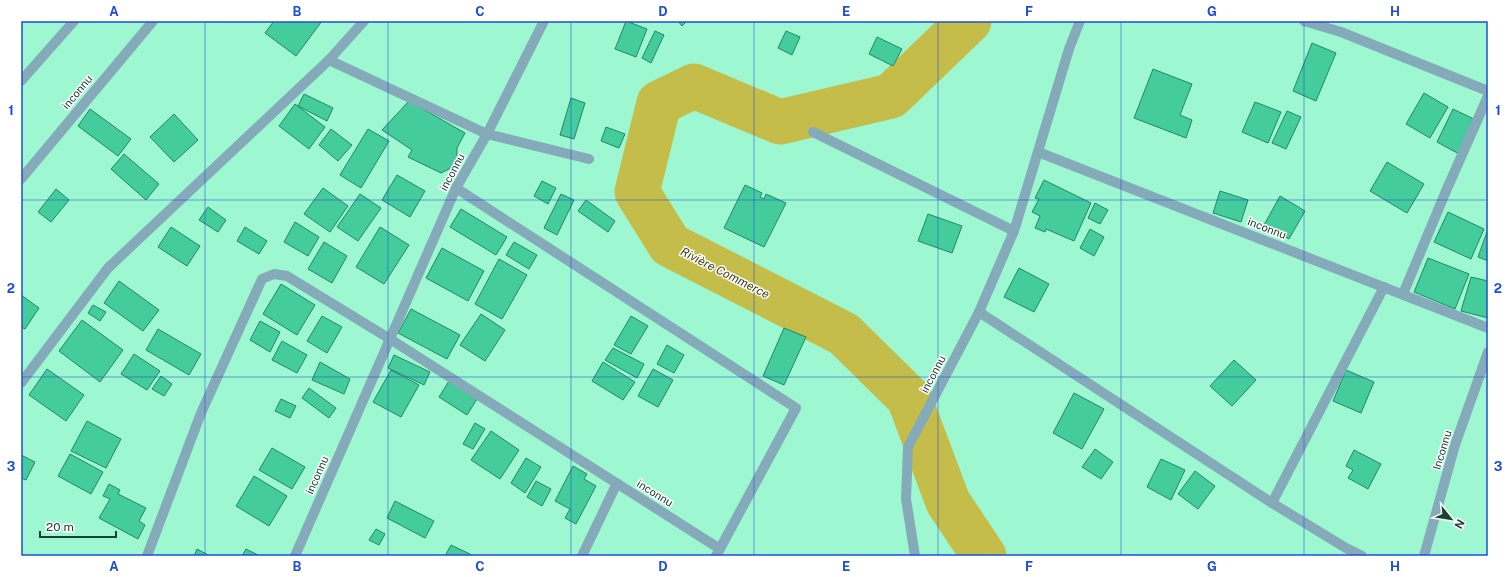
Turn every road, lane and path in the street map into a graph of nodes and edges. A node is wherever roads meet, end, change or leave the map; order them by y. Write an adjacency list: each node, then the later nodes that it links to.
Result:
1 (74, 21): 8 (street)
2 (153, 21): 15 (street, inconnu)
3 (364, 21): 7 (street)
4 (544, 21): 12 (street, inconnu)
5 (1080, 21): 13 (street, inconnu)
6 (1304, 21): 9 (street)
7 (329, 60): 12 (street); 24 (street)
8 (21, 81)
9 (1488, 90)
10 (1488, 96): 19 (street)
11 (813, 132): 17 (street)
12 (487, 134): 14 (street); 16 (street, inconnu)
13 (1038, 152): 17 (street, inconnu); 18 (street, inconnu)
14 (589, 159)
15 (21, 179)
16 (456, 188): 22 (street, inconnu); 27 (street)
17 (1014, 231): 20 (street, inconnu)
18 (1384, 287): 19 (street, inconnu); 26 (street)
19 (1402, 294): 21 (street, inconnu)
20 (979, 312): 26 (street); 31 (street, inconnu)
21 (1488, 328)
22 (390, 338): 25 (street, inconnu); 28 (street); 29 (street, inconnu)
23 (1488, 352): 33 (street, Inconnu)
24 (21, 383)
25 (617, 483): 27 (street, inconnu); 30 (street)
26 (1272, 503): 32 (street)
27 (718, 552)
28 (147, 556)
29 (295, 556)
30 (582, 556)
31 (914, 556)
32 (1362, 556)
33 (1424, 556)

